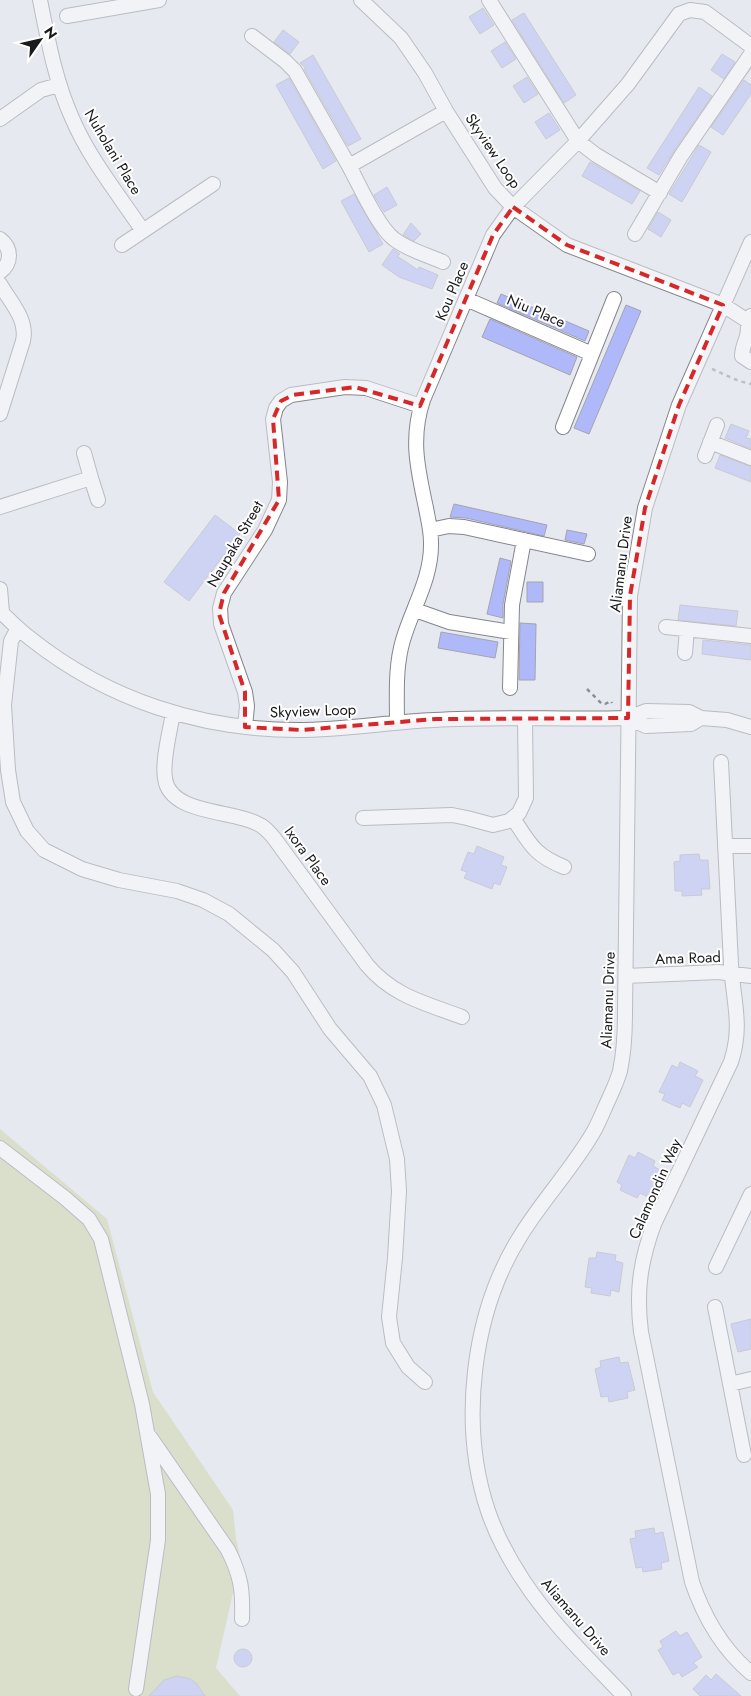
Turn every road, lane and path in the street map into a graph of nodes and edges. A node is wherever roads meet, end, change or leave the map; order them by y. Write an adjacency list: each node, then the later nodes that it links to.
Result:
1 (40, 0): 10 (street, Nuholani Place)
2 (159, 0): 6 (street)
3 (361, 0): 11 (street, Skyview Loop)
4 (490, 0): 13 (street)
5 (687, 5): 8 (street, Kou Place); 13 (street, Kou Place)
6 (67, 16)
7 (252, 36): 14 (street)
8 (751, 46)
9 (751, 54): 16 (street)
10 (59, 85): 12 (street); 18 (street, Nuholani Place)
11 (446, 111): 14 (street); 17 (street, Skyview Loop)
12 (0, 119)
13 (578, 141): 16 (street); 17 (street, Kou Place)
14 (349, 166): 23 (street)
15 (213, 184): 18 (street)
16 (660, 193): 19 (street)
17 (513, 207): 26 (street, Kou Place); 28 (street, Skyview Loop)
18 (143, 231): 22 (street)
19 (636, 234)
20 (0, 238): 24 (street)
21 (751, 242): 28 (street, Aliamanu Drive)
22 (122, 245)
23 (443, 262)
24 (0, 272)
25 (0, 284): 35 (street)
26 (466, 299): 30 (street, Niu Place); 34 (street, Kou Place)
27 (614, 299): 30 (street)
28 (723, 305): 29 (street, Skyview Loop); 61 (street, Aliamanu Drive)
29 (750, 320): 31 (street)
30 (592, 354): 37 (street)
31 (751, 362)
32 (712, 369): 33 (path)
33 (751, 384)
34 (421, 406): 45 (street, Kou Place); 64 (street, Naupaka Street)
35 (0, 414)
36 (717, 425): 38 (street)
37 (563, 427)
38 (710, 442): 40 (street); 41 (street)
39 (84, 454): 42 (street)
40 (705, 456)
41 (751, 458)
42 (91, 478): 43 (street); 44 (street)
43 (98, 500)
44 (0, 507)
45 (430, 530): 46 (street); 49 (street, Kou Place)
46 (524, 540): 47 (street); 54 (street)
47 (588, 554)
48 (0, 589): 50 (street)
49 (414, 610): 54 (street); 63 (street, Kou Place)
50 (1, 612): 52 (street, Skyview Loop)
51 (666, 627): 53 (street)
52 (18, 628): 60 (street, Skyview Loop); 81 (street)
53 (687, 629): 55 (street); 56 (street)
54 (511, 632): 57 (street)
55 (751, 636)
56 (684, 652)
57 (510, 688)
58 (588, 689): 59 (path)
59 (612, 703)
60 (173, 713): 64 (street, Skyview Loop); 75 (street, Ixora Place)
61 (628, 718): 62 (street, Skyview Loop); 65 (street, Skyview Loop); 73 (street, Aliamanu Drive)
62 (525, 719): 63 (street, Skyview Loop); 68 (street)
63 (396, 723): 64 (street, Skyview Loop)
64 (245, 727)
65 (751, 728)
66 (721, 762): 69 (street, Calamondin Way)
67 (362, 818): 68 (street)
68 (513, 818): 71 (street)
69 (725, 846): 70 (street); 72 (street, Calamondin Way)
70 (751, 846)
71 (564, 866)
72 (732, 973): 73 (street, Ama Road); 74 (street, Ama Road); 86 (street, Calamondin Way)
73 (626, 976): 88 (street, Aliamanu Drive)
74 (751, 976)
75 (462, 1017)
76 (0, 1148): 83 (street)
77 (749, 1202): 78 (street)
78 (716, 1267)
79 (715, 1307): 82 (street)
80 (751, 1379): 82 (street)
81 (425, 1382)
82 (730, 1384): 84 (street)
83 (148, 1434): 85 (street); 87 (street)
84 (744, 1455)
85 (242, 1620)
86 (751, 1673)
87 (136, 1689)
88 (624, 1696)

